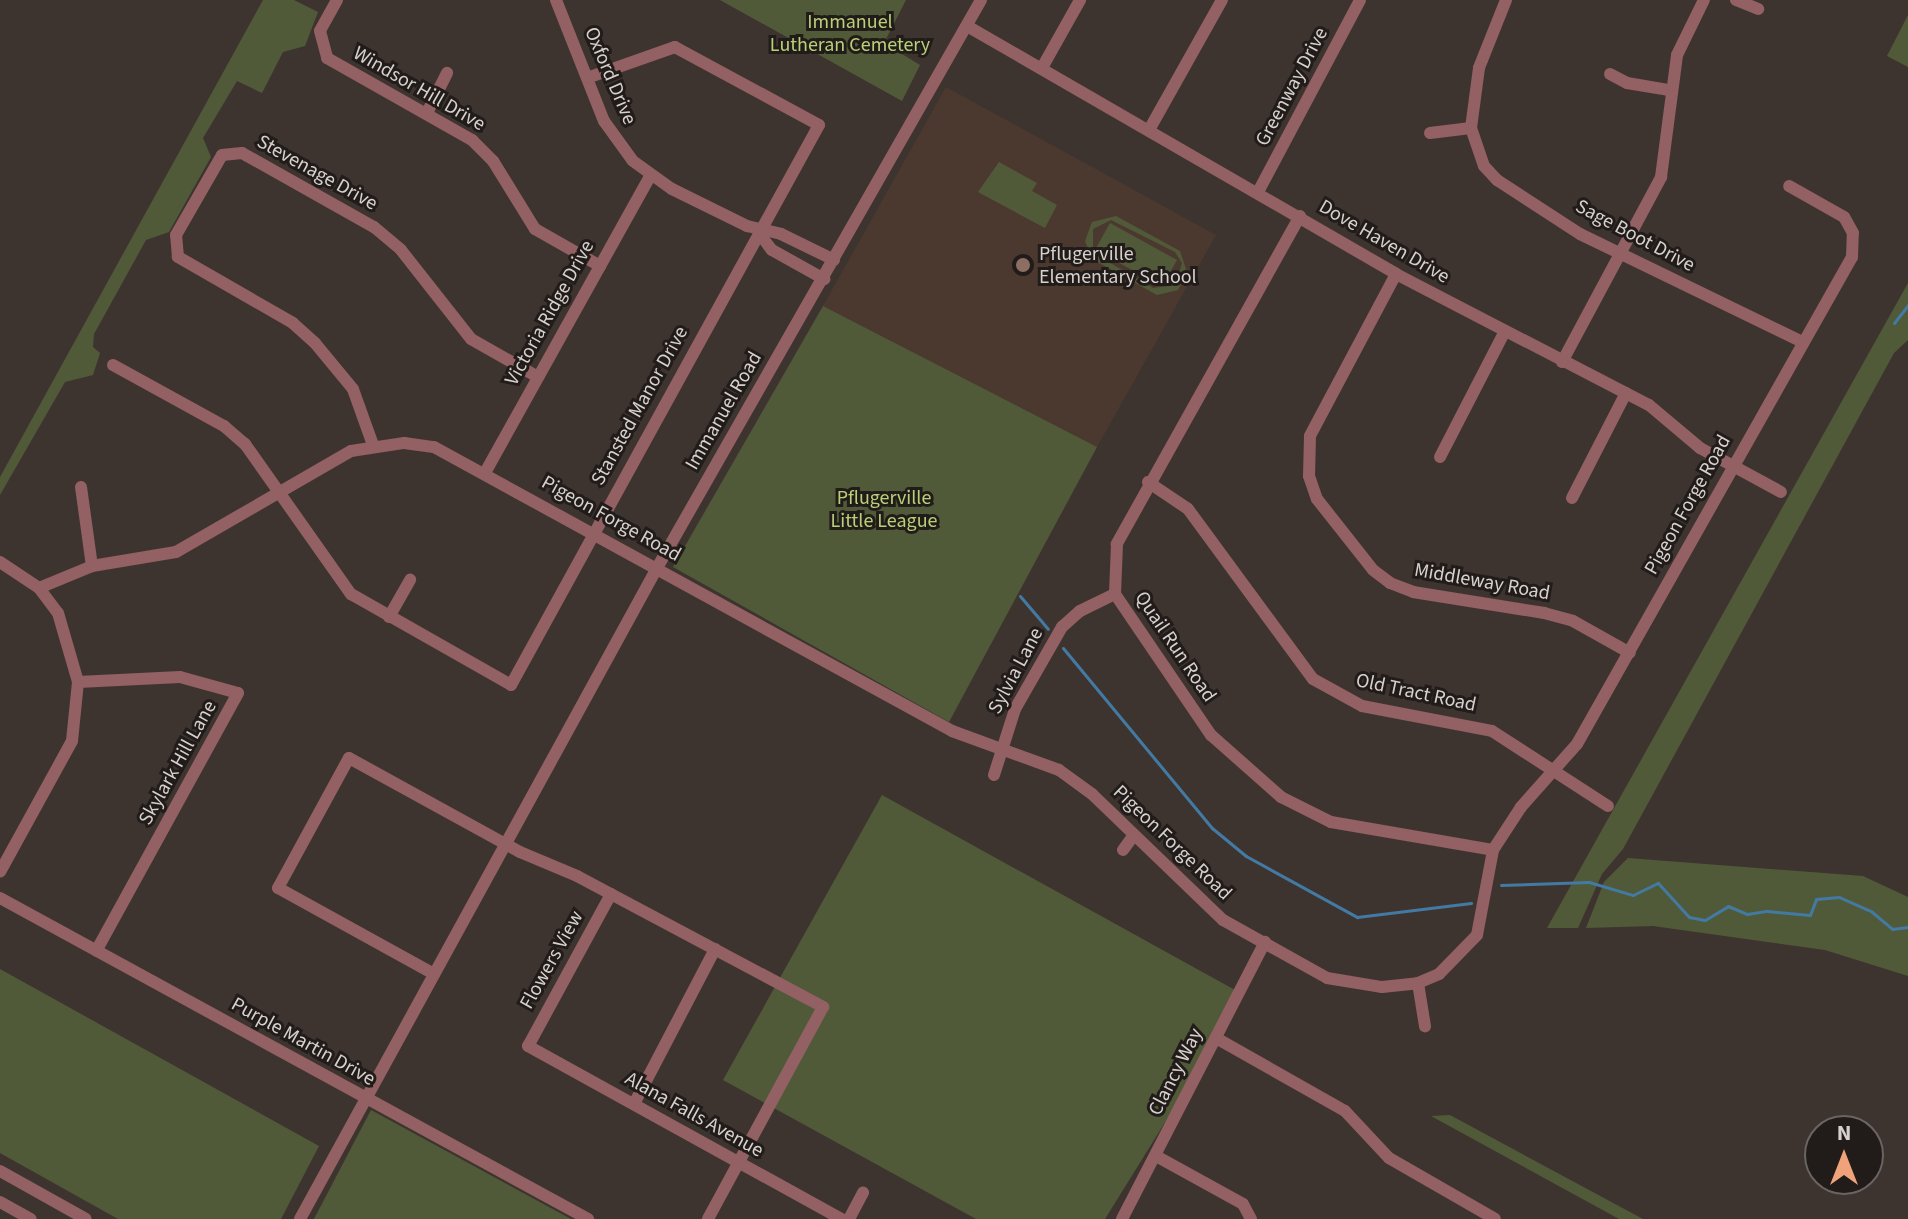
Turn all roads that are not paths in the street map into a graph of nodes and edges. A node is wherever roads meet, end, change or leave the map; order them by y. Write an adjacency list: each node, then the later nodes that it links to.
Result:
1 (337, 0): 17 (street, Windsor Hill Drive)
2 (556, 0): 15 (street, Oxford Drive)
3 (981, 0): 11 (street, Immanuel Road)
4 (1080, 0): 12 (street)
5 (1222, 0): 19 (street)
6 (1360, 0): 23 (street, Greenway Drive)
7 (1506, 0): 18 (street, Sage Boot Drive)
8 (1704, 0): 16 (street)
9 (1736, 0): 10 (street)
10 (1758, 9)
11 (967, 26): 12 (street, Dove Haven Drive); 27 (street, Immanuel Road)
12 (1043, 66): 19 (street, Dove Haven Drive)
13 (447, 73): 17 (street)
14 (1610, 74): 16 (street)
15 (587, 78): 21 (street, Oxford Drive); 25 (street, Stansted Manor Drive)
16 (1669, 90): 26 (street)
17 (427, 113): 28 (street, Windsor Hill Drive)
18 (1471, 128): 20 (street); 26 (street, Sage Boot Drive)
19 (1149, 130): 23 (street, Dove Haven Drive)
20 (1430, 133)
21 (651, 175): 25 (street, Oxford Drive); 28 (street, Victoria Ridge Drive)
22 (1789, 186): 32 (street, Pigeon Forge Road)
23 (1258, 192): 24 (street, Dove Haven Drive)
24 (1300, 216): 29 (street, Dove Haven Drive); 41 (street, Quail Run Road)
25 (759, 233): 27 (street); 30 (street); 46 (street, Stansted Manor Drive)
26 (1623, 253): 32 (street, Sage Boot Drive); 33 (street)
27 (834, 260): 30 (street, Immanuel Road)
28 (600, 266): 35 (street, Victoria Ridge Drive)
29 (1396, 274): 31 (street, Dove Haven Drive); 54 (street, Middleway Road)
30 (824, 279): 49 (street, Immanuel Road)
31 (1505, 331): 33 (street, Dove Haven Drive); 38 (street)
32 (1802, 342): 39 (street, Pigeon Forge Road)
33 (1562, 362): 36 (street, Dove Haven Drive)
34 (113, 365): 43 (street, Stansted Manor Drive)
35 (538, 377): 37 (street, Stevenage Drive); 40 (street, Victoria Ridge Drive)
36 (1626, 393): 39 (street, Dove Haven Drive); 45 (street)
37 (373, 445): 40 (street, Pigeon Forge Road); 43 (street, Pigeon Forge Road)
38 (1440, 457)
39 (1732, 466): 44 (street, Dove Haven Drive); 54 (street, Pigeon Forge Road)
40 (486, 471): 46 (street, Pigeon Forge Road)
41 (1148, 482): 52 (street, Quail Run Road); 57 (street, Old Tract Road)
42 (81, 487): 48 (street)
43 (281, 490): 48 (street, Pigeon Forge Road); 53 (street, Stansted Manor Drive)
44 (1781, 492)
45 (1572, 498)
46 (592, 532): 49 (street, Pigeon Forge Road); 53 (street, Stansted Manor Drive)
47 (0, 562): 51 (street)
48 (92, 566): 51 (street, Pigeon Forge Road)
49 (657, 568): 56 (street, Pigeon Forge Road); 61 (street, Immanuel Road)
50 (410, 580): 53 (street)
51 (39, 588): 55 (street)
52 (1115, 594): 56 (street, Sylvia Lane); 63 (street, Quail Run Road)
53 (389, 617)
54 (1630, 653): 57 (street, Pigeon Forge Road)
55 (78, 682): 64 (street); 69 (street, Skylark Hill Lane)
56 (1001, 748): 58 (street, Sylvia Lane); 60 (street, Pigeon Forge Road)
57 (1557, 772): 59 (street, Old Tract Road); 63 (street, Pigeon Forge Road)
58 (994, 775)
59 (1608, 806)
60 (1133, 836): 62 (street); 67 (street, Pigeon Forge Road)
61 (505, 843): 65 (street); 70 (street, Immanuel Road); 70 (street)
62 (1123, 850)
63 (1493, 850): 71 (street, Pigeon Forge Road)
64 (0, 872)
65 (611, 894): 68 (street); 74 (street, Flowers View)
66 (0, 898): 69 (street, Purple Martin Drive)
67 (1265, 942): 71 (street, Pigeon Forge Road); 73 (street, Clancy Way)
68 (715, 949): 76 (street); 78 (street)
69 (96, 951): 75 (street, Purple Martin Drive)
70 (434, 974): 75 (street, Immanuel Road)
71 (1418, 983): 72 (street)
72 (1425, 1026)
73 (1216, 1038): 77 (street, Clancy Way); 91 (street)
74 (528, 1046): 76 (street, Alana Falls Avenue)
75 (365, 1098): 84 (street, Immanuel Road); 85 (street, Purple Martin Drive)
76 (634, 1104): 78 (street, Alana Falls Avenue)
77 (1156, 1156): 89 (street, Clancy Way); 90 (street)
78 (740, 1163): 86 (street); 87 (street, Alana Falls Avenue)
79 (0, 1171): 83 (street)
80 (863, 1193): 88 (street)
81 (0, 1202): 82 (street)
82 (31, 1219)
83 (86, 1219)
84 (300, 1219)
85 (588, 1219)
86 (708, 1219)
87 (841, 1219)
88 (849, 1219)
89 (1122, 1219)
90 (1251, 1219)
91 (1495, 1219)

